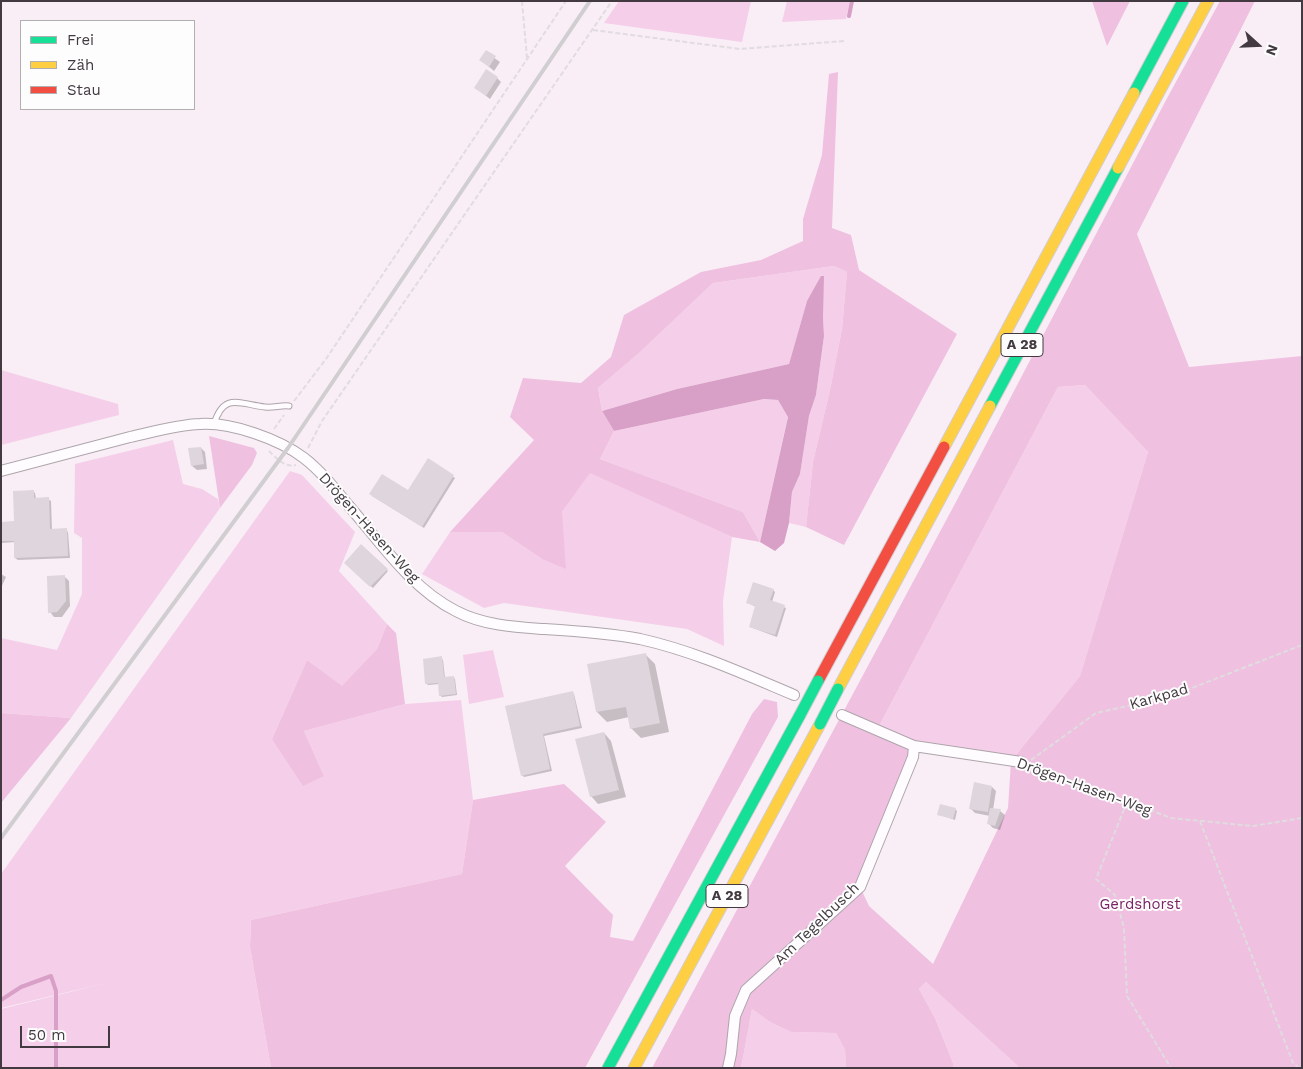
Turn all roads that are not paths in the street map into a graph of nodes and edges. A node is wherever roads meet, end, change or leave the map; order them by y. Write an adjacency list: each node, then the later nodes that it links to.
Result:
1 (1183, 1): 10 (highway, A 28, bridge)
2 (1208, 1): 11 (highway, A 28, bridge)
3 (289, 406): 4 (lane)
4 (214, 424): 5 (street, Drögen-Hasen-Weg); 6 (street, Drögen-Hasen-Weg)
5 (1, 471)
6 (794, 695)
7 (842, 715): 8 (street, Drögen-Hasen-Weg)
8 (914, 746): 9 (street, Drögen-Hasen-Weg); 12 (street, Am Tegelbusch)
9 (1024, 763)
10 (608, 1068)
11 (634, 1068)
12 (728, 1068)

